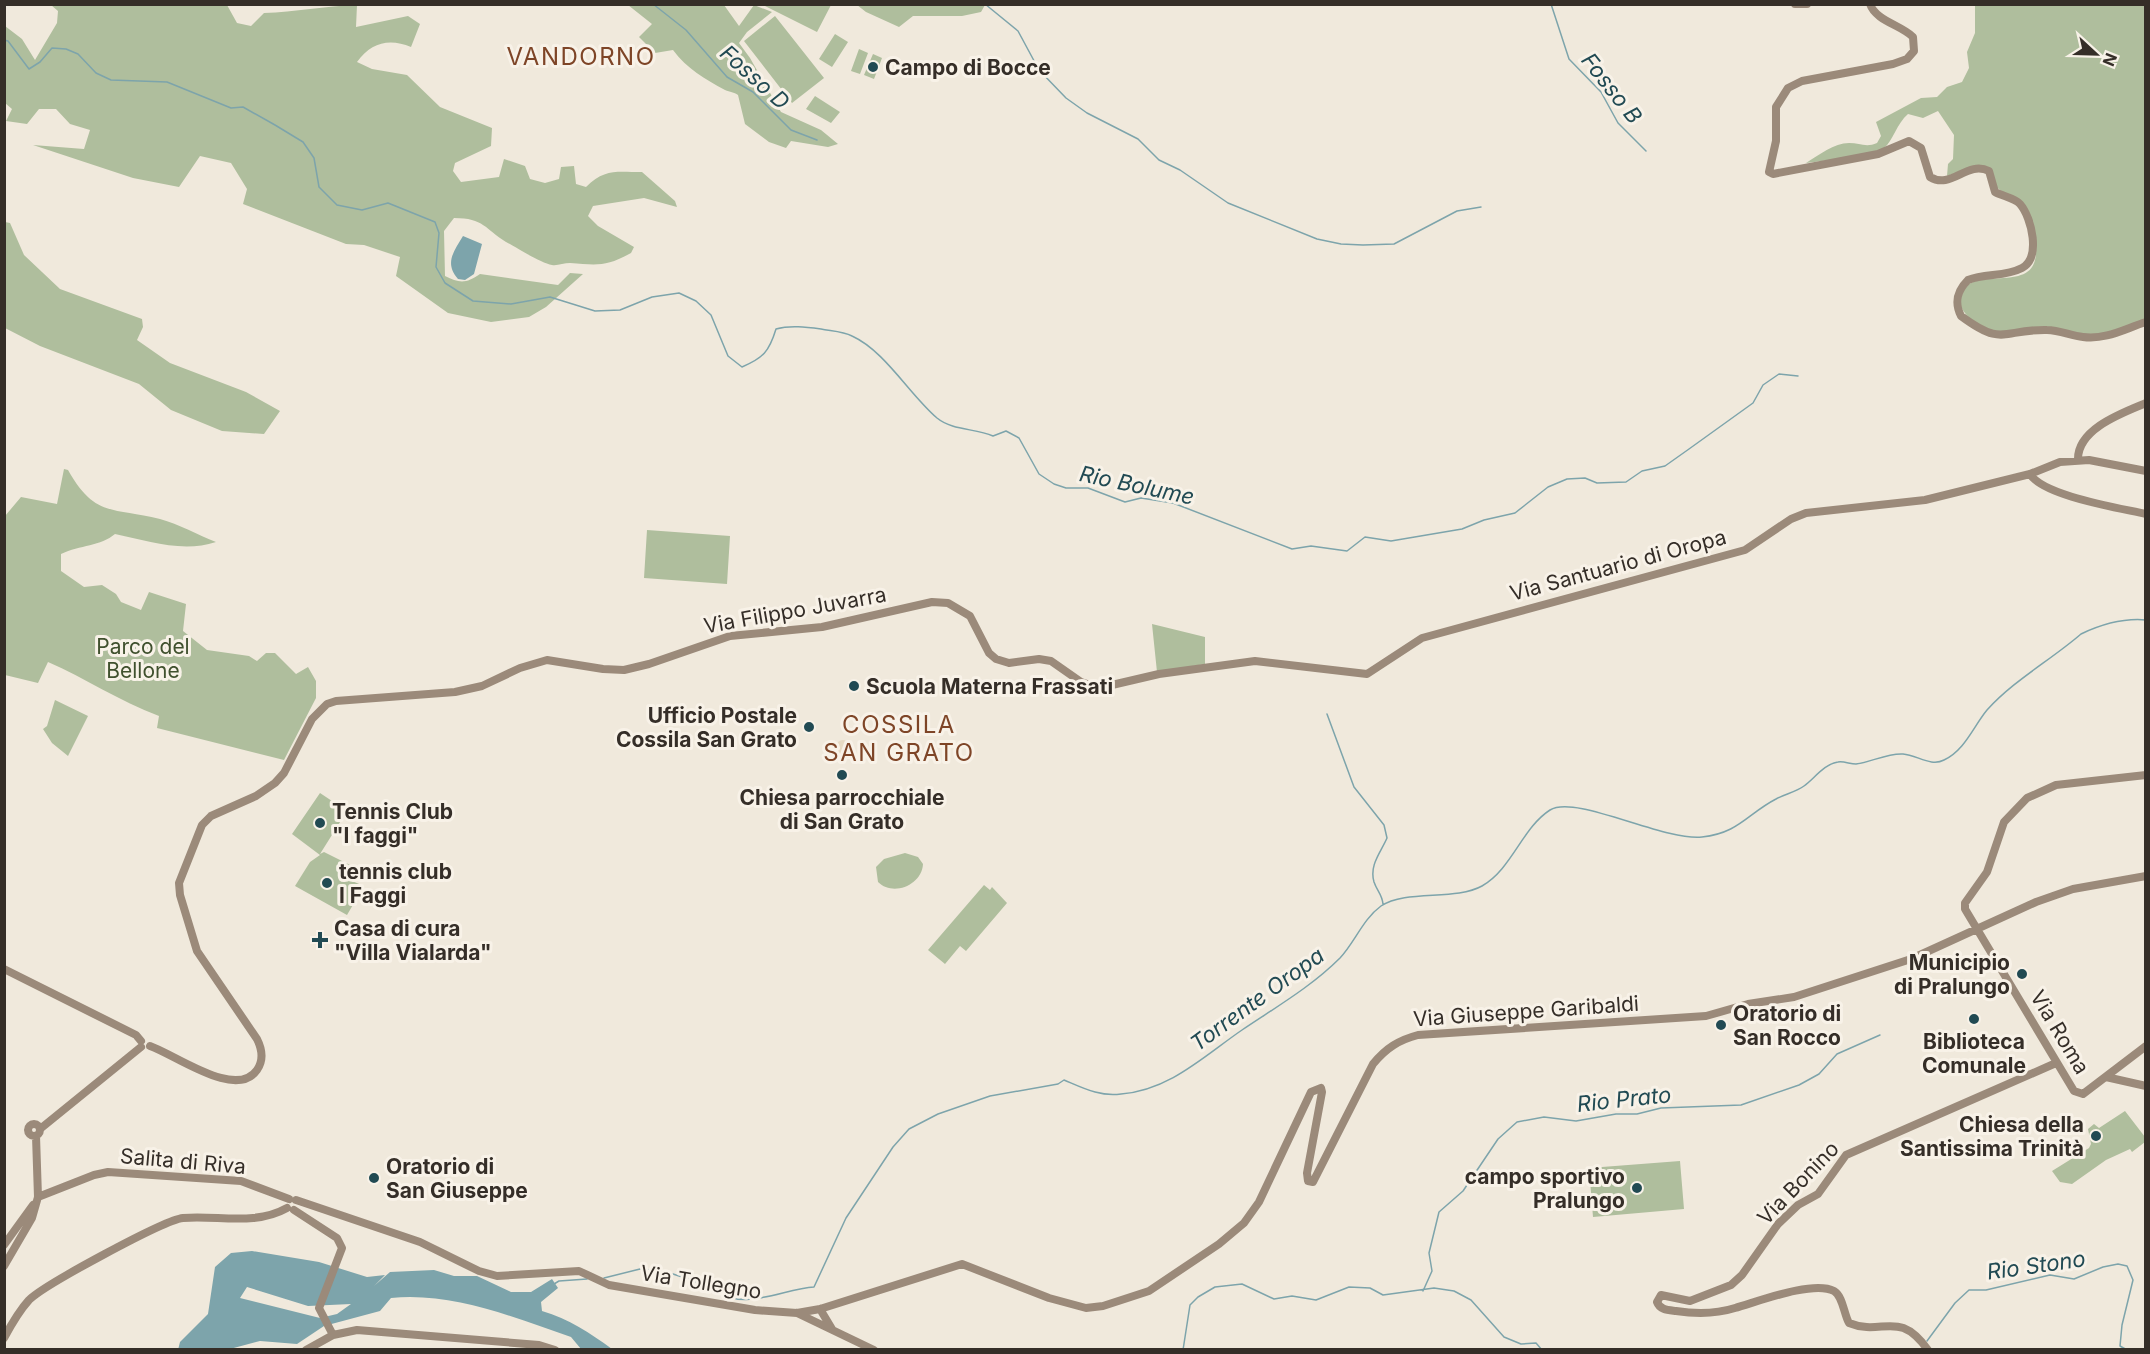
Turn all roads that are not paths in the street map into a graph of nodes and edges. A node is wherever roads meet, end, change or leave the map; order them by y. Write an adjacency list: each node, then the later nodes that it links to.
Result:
1 (1795, 4): 2 (street)
2 (1807, 4)
3 (1870, 4): 4 (street)
4 (2145, 322)
5 (2145, 403): 6 (street)
6 (2078, 460): 7 (street, Via Santuario di Oropa); 8 (street, Via Santuario di Oropa)
7 (2145, 471)
8 (2030, 474): 9 (street); 10 (street, Via Santuario di Oropa)
9 (2145, 514)
10 (1099, 688): 15 (street, Via Filippo Juvarra)
11 (2145, 775): 13 (street, Via Roma)
12 (2145, 876): 13 (street)
13 (1978, 929): 17 (street, Via Roma); 24 (street, Via Giuseppe Garibaldi)
14 (4, 969): 15 (street)
15 (144, 1044): 20 (street)
16 (2145, 1046): 18 (street)
17 (2056, 1063): 18 (street, Via Roma); 30 (street, Via Bonino)
18 (2106, 1077): 19 (street)
19 (2145, 1086)
20 (38, 1197): 21 (street, Salita di Riva); 22 (street); 23 (street)
21 (292, 1205): 26 (street, Via Tollegno); 28 (street, Salita di Riva); 29 (street)
22 (4, 1245)
23 (4, 1266)
24 (834, 1304): 25 (street, Via Giuseppe Garibaldi); 27 (street)
25 (820, 1309): 26 (street, Via Giuseppe Garibaldi); 27 (street)
26 (797, 1313): 27 (street)
27 (824, 1321): 33 (street)
28 (331, 1333): 31 (street); 32 (street)
29 (4, 1338)
30 (1927, 1349)
31 (306, 1350)
32 (555, 1350)
33 (874, 1350)

